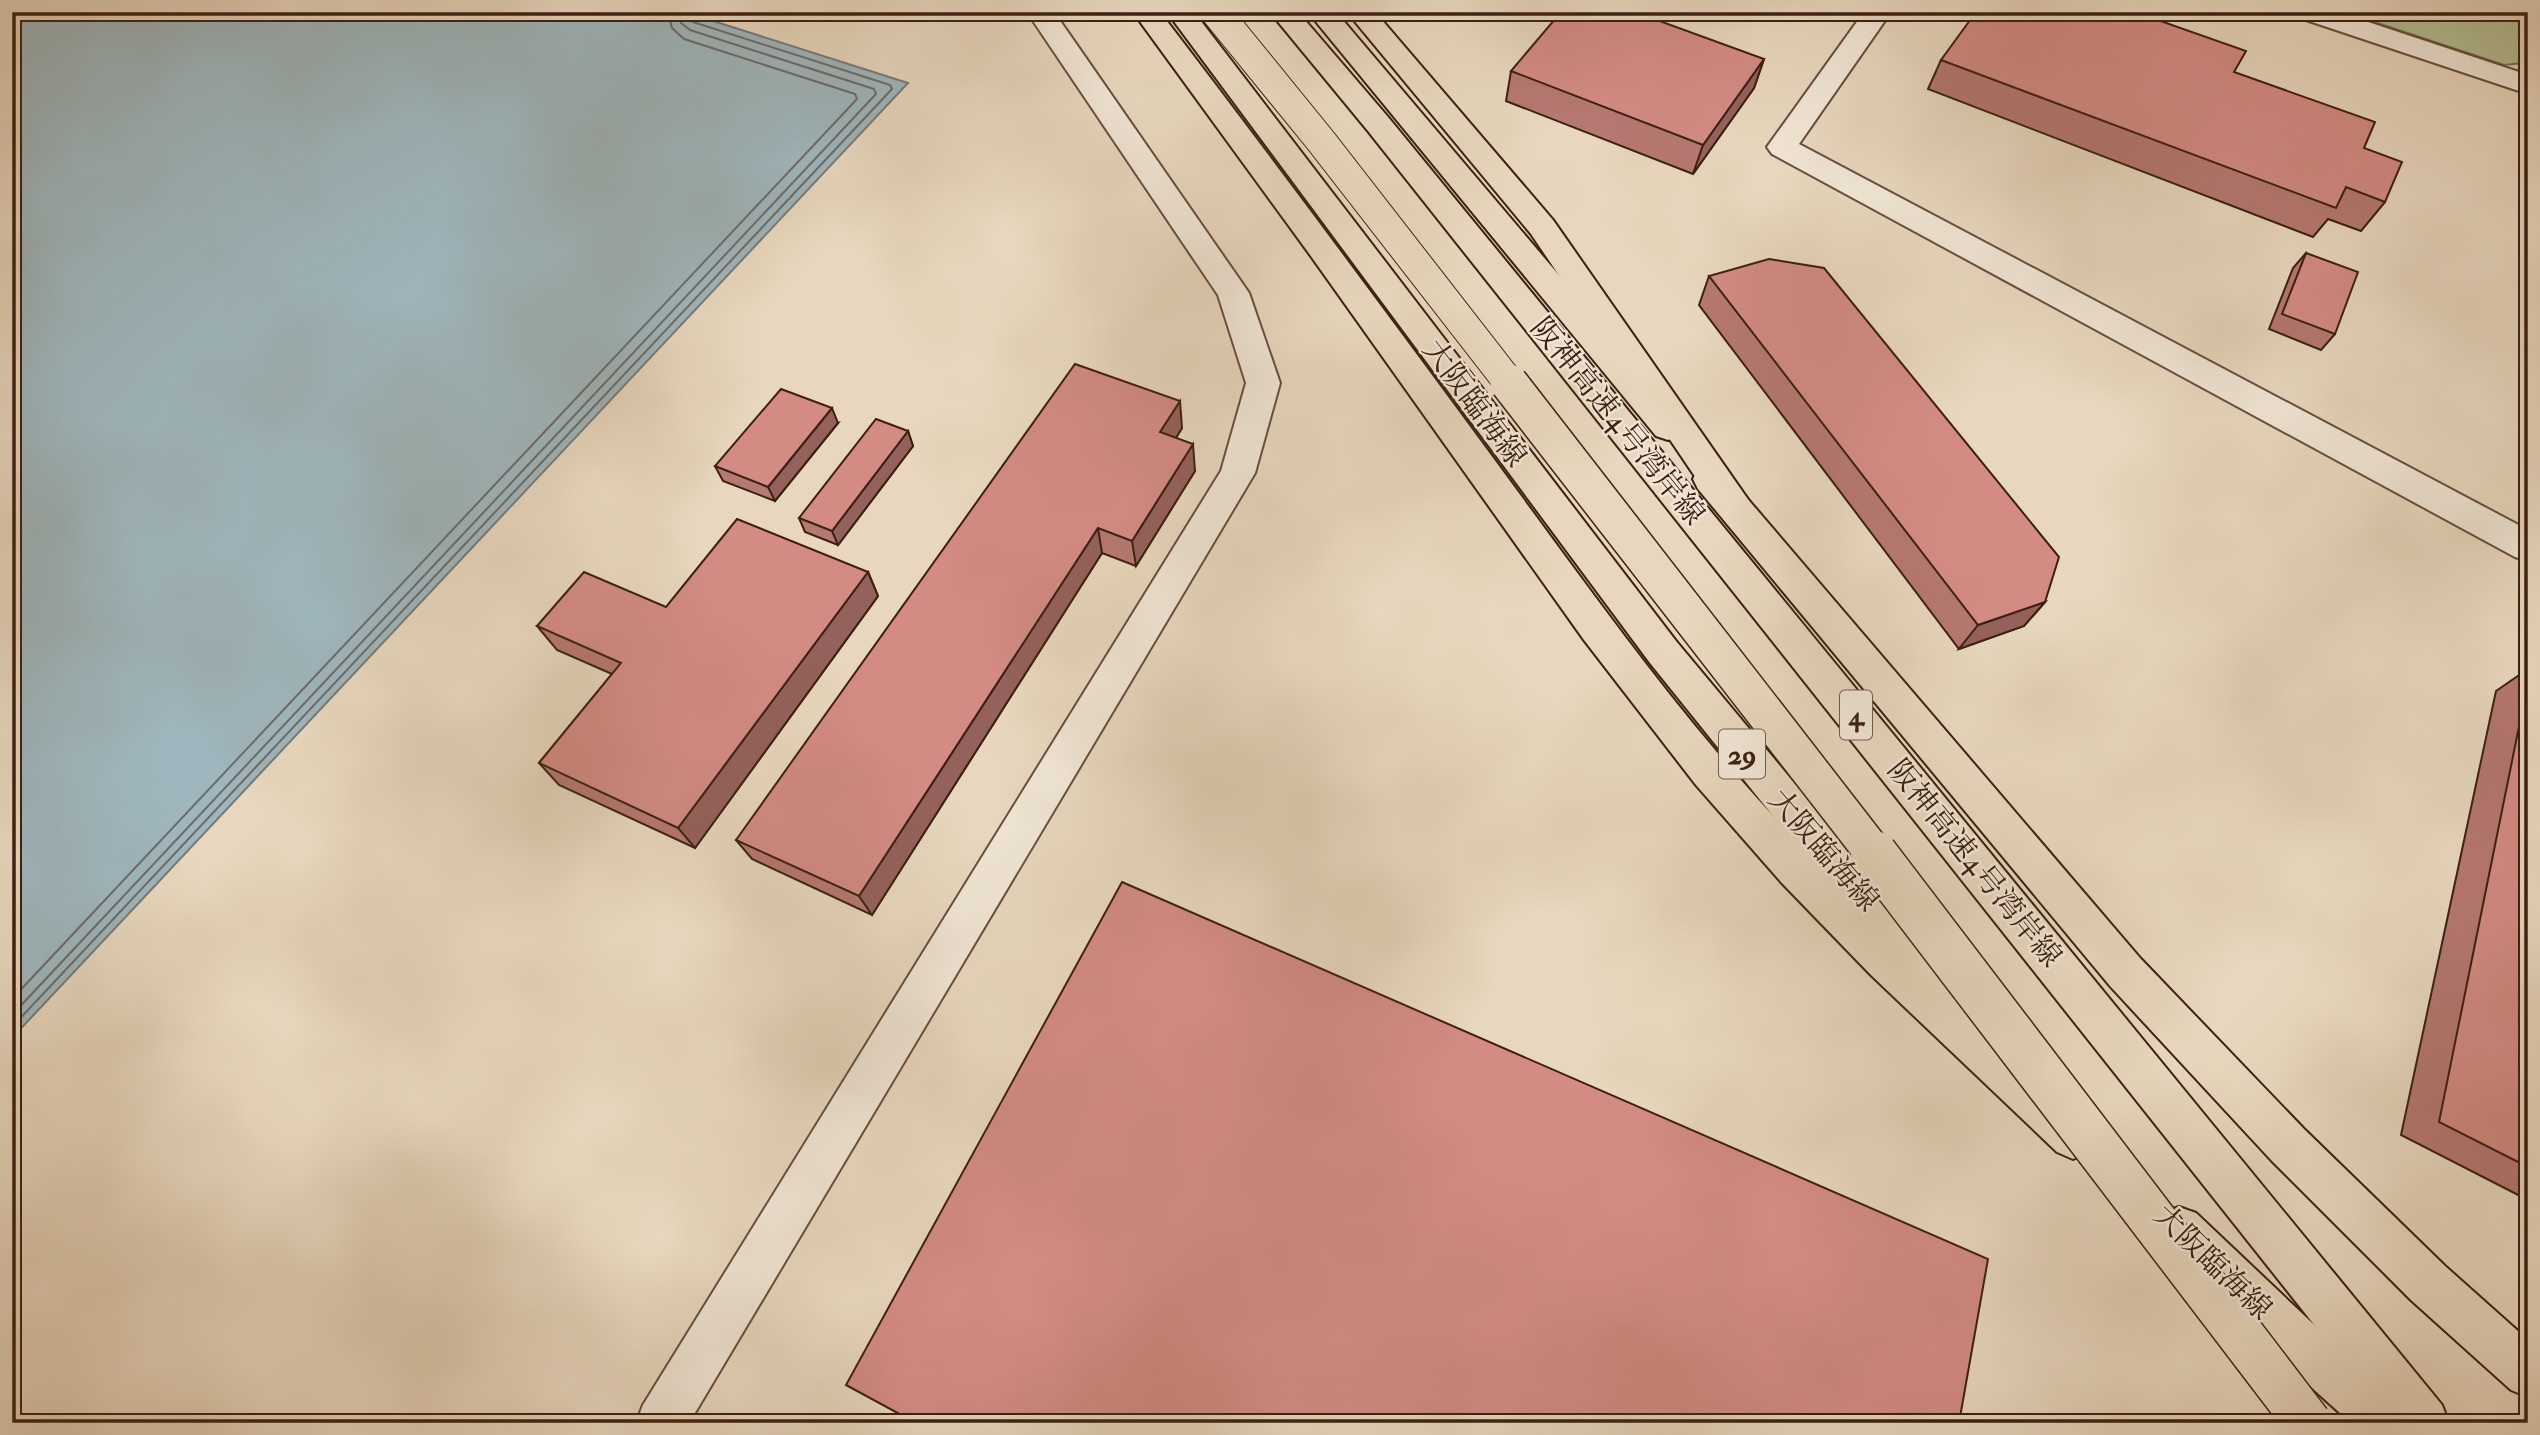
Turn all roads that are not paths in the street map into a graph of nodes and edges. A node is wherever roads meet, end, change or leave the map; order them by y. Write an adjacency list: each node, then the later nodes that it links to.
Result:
1 (1040, 12): 15 (street)
2 (1146, 12): 13 (main road)
3 (1180, 12): 13 (main road, 大阪臨海線 / 29)
4 (1216, 12): 16 (main road, 阪神高速4号湾岸線 / 4, bridge)
5 (1283, 12): 18 (main road, 阪神高速4号湾岸線 / 4)
6 (1321, 12): 11 (main road)
7 (1360, 12): 11 (main road)
8 (1878, 12): 12 (street)
9 (2310, 12): 10 (street)
10 (2528, 85)
11 (1735, 508): 14 (main road)
12 (2528, 547)
13 (2172, 1224): 17 (main road, 大阪臨海線 / 29)
14 (2528, 1373)
15 (661, 1423)
16 (2308, 1423)
17 (2389, 1423)
18 (2424, 1423)

